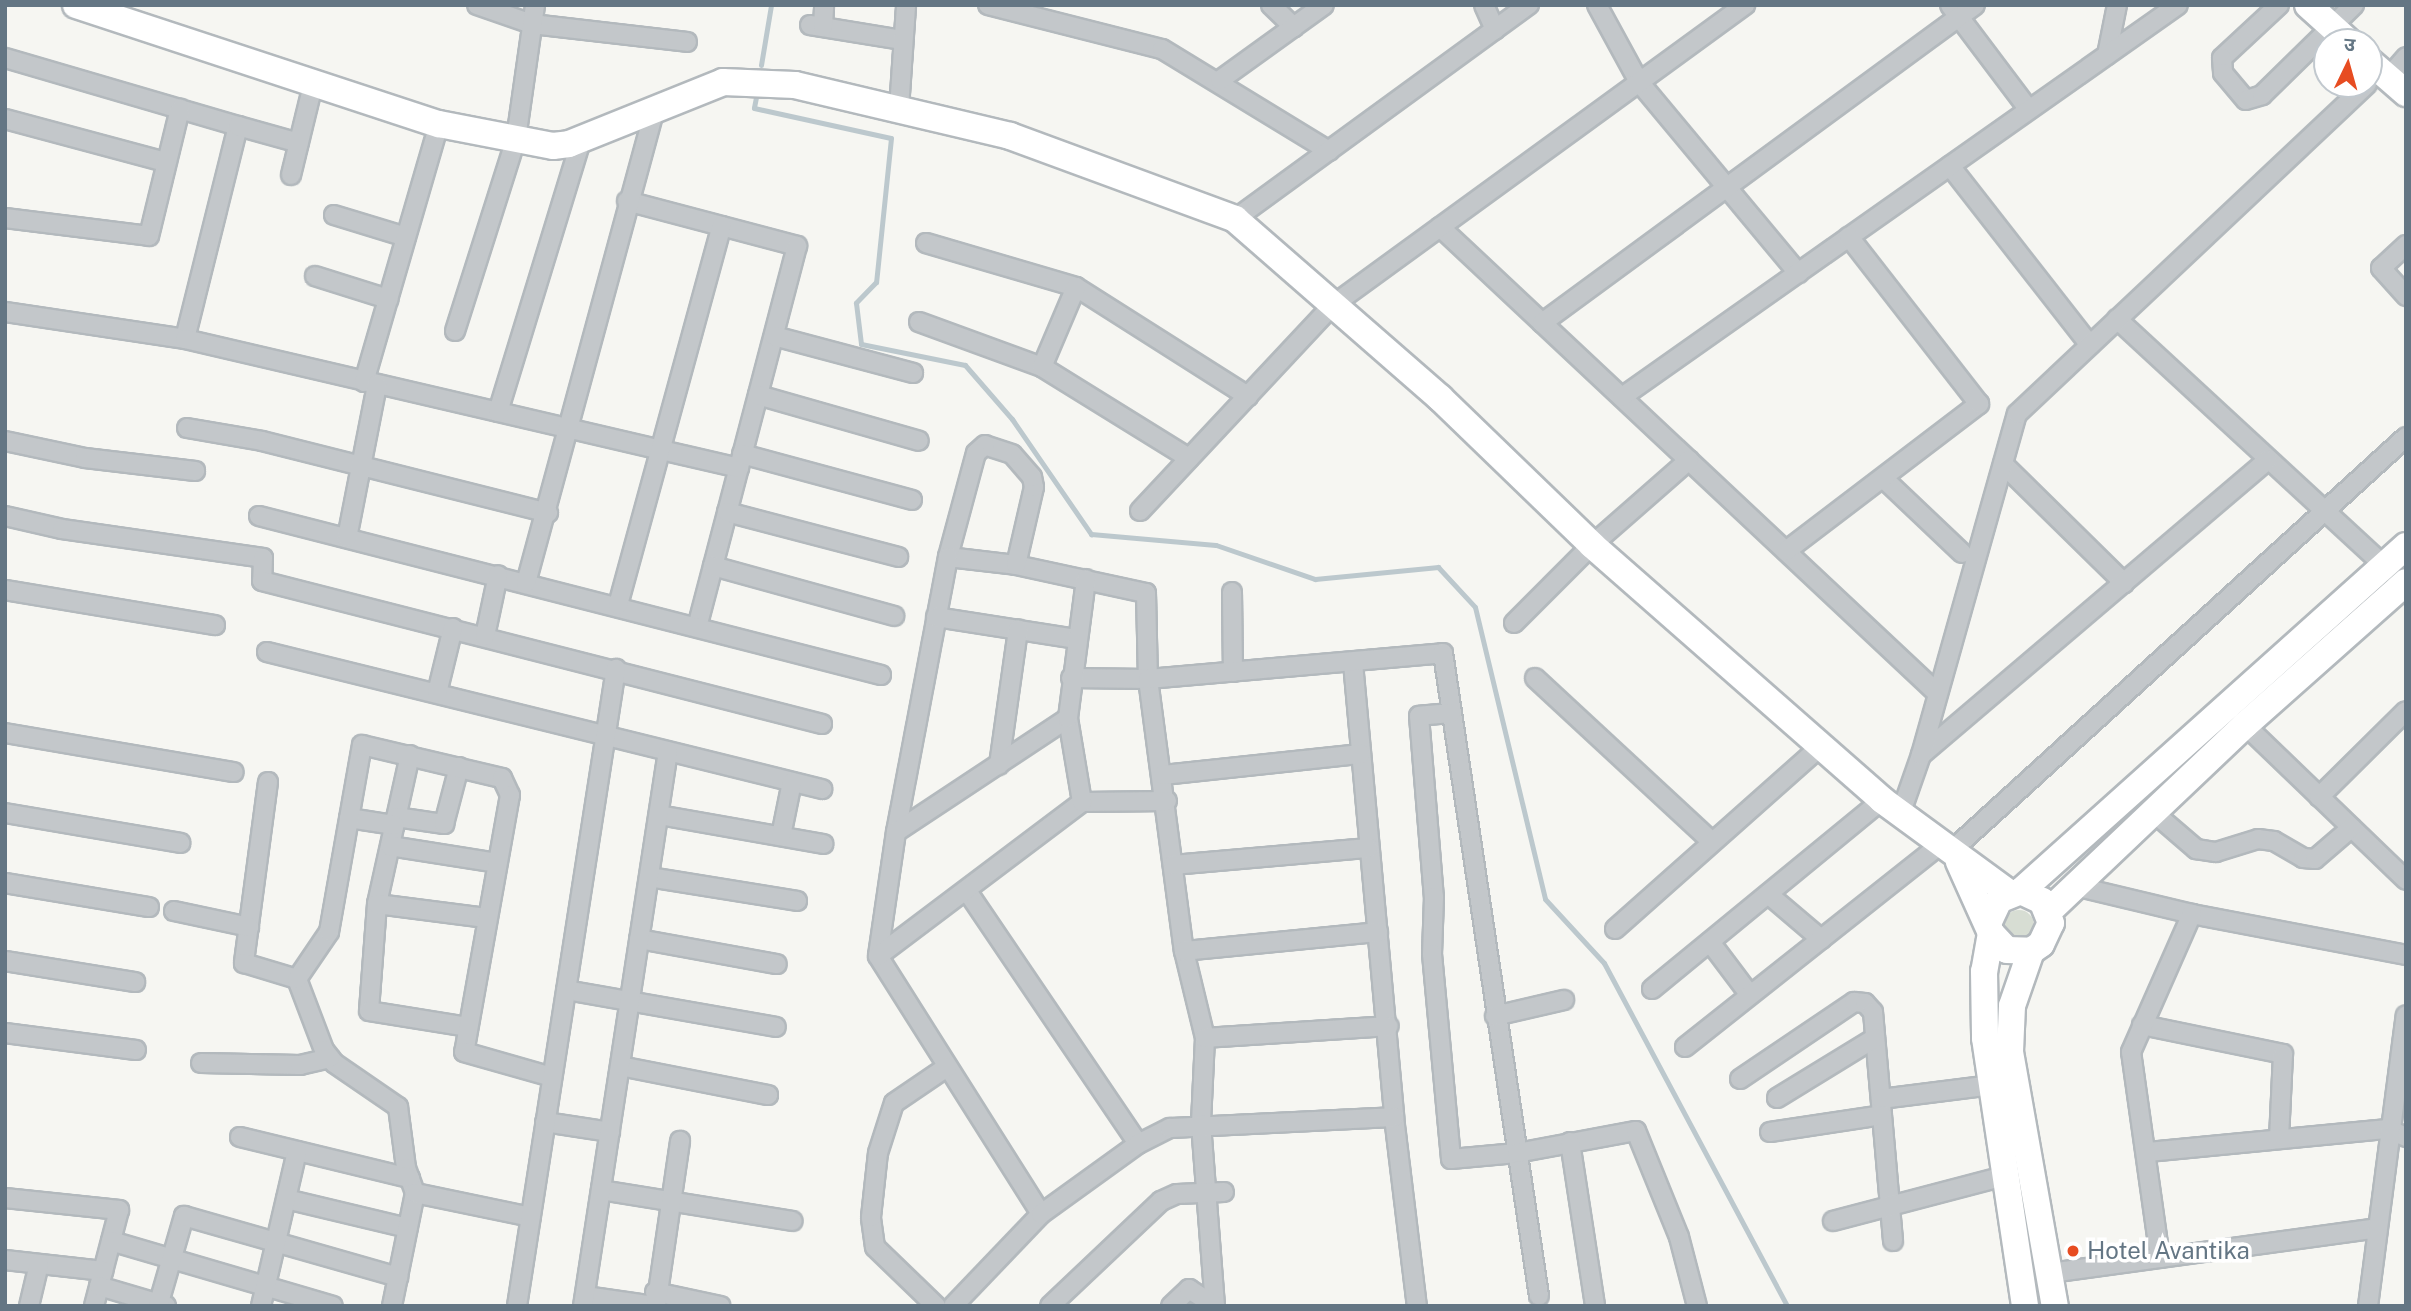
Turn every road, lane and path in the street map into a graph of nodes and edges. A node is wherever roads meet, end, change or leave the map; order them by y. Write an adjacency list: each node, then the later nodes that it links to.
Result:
1 (477, 5): 20 (street)
2 (535, 5): 20 (street)
3 (824, 5): 25 (street)
4 (906, 5): 25 (street)
5 (988, 5): 32 (street)
6 (1271, 5): 21 (street)
7 (1324, 5): 21 (street)
8 (1484, 5): 24 (street)
9 (1529, 5): 24 (street)
10 (1597, 5): 33 (street)
11 (1745, 5): 33 (street)
12 (1975, 5): 19 (street)
13 (2117, 5): 27 (street)
14 (2178, 5): 27 (street)
15 (2279, 5): 28 (street)
16 (2308, 5): 22 (main road)
17 (2354, 5): 23 (street)
18 (88, 7): 34 (main road)
19 (1955, 11): 39 (street); 50 (street)
20 (532, 24): 26 (street); 44 (street)
21 (1294, 27): 32 (street)
22 (2333, 28)
23 (2344, 28)
24 (1494, 30): 46 (street)
25 (903, 40): 38 (street)
26 (687, 42)
27 (2107, 55): 39 (street)
28 (2313, 57)
29 (2406, 57): 31 (street)
30 (5, 58): 37 (street)
31 (2383, 76)
32 (1220, 80): 46 (street)
33 (1639, 82): 50 (street); 56 (street)
34 (313, 85): 41 (main road); 45 (street)
35 (2358, 98): 68 (street)
36 (655, 107): 38 (main road); 43 (main road); 51 (street)
37 (180, 109): 42 (street); 47 (street)
38 (899, 109): 54 (main road)
39 (2029, 110): 48 (street)
40 (5, 119): 47 (street)
41 (439, 124): 44 (main road); 57 (street)
42 (239, 126): 45 (street); 73 (street)
43 (582, 138): 44 (main road); 81 (street)
44 (516, 139): 71 (street)
45 (299, 143): 49 (street)
46 (1329, 150): 54 (street)
47 (166, 162): 53 (street)
48 (1950, 166): 58 (street); 74 (street)
49 (290, 175)
50 (1727, 188): 61 (street); 70 (street)
51 (628, 201): 55 (street); 83 (street)
52 (334, 215): 57 (street)
53 (5, 218)
54 (1235, 219): 66 (main road)
55 (722, 226): 72 (street); 87 (street)
56 (1440, 227): 66 (street); 70 (street)
57 (406, 237): 65 (street)
58 (1849, 237): 61 (street); 95 (street)
59 (926, 243): 63 (street)
60 (2406, 245): 64 (street)
61 (1798, 273): 80 (street)
62 (315, 276): 65 (street)
63 (1076, 287): 75 (street); 79 (street)
64 (2406, 296)
65 (388, 299): 77 (street)
66 (1333, 305): 79 (street); 104 (main road)
67 (5, 312): 73 (street)
68 (2117, 319): 74 (street); 90 (street)
69 (919, 322): 75 (street)
70 (1542, 323): 80 (street)
71 (455, 331)
72 (774, 336): 76 (street); 78 (street)
73 (185, 339): 77 (street)
74 (2090, 345): 92 (street)
75 (1042, 367): 88 (street)
76 (913, 373)
77 (370, 383): 81 (street); 93 (street)
78 (758, 395): 86 (street); 91 (street)
79 (1248, 396): 88 (street)
80 (1622, 397): 89 (street)
81 (498, 412): 83 (street)
82 (187, 429): 93 (street)
83 (567, 429): 87 (street); 100 (street)
84 (2406, 437): 98 (street)
85 (5, 441): 94 (street)
86 (919, 441)
87 (660, 450): 91 (street); 120 (street)
88 (1189, 458): 97 (street)
89 (1689, 460): 104 (street); 106 (street)
90 (2268, 460): 98 (street); 116 (street)
91 (740, 461): 96 (street); 99 (street)
92 (2003, 464): 116 (street); 138 (street)
93 (360, 467): 100 (street); 103 (street)
94 (195, 471)
95 (1883, 478): 106 (street); 107 (street)
96 (912, 500)
97 (1140, 511)
98 (2327, 511): 111 (street); 176 (street)
99 (727, 512): 108 (street); 112 (street)
100 (548, 513): 115 (street)
101 (5, 516): 126 (street)
102 (259, 516): 103 (street)
103 (347, 538): 113 (street)
104 (1592, 545): 123 (street); 147 (main road)
105 (2406, 546): 111 (main road)
106 (1786, 551): 138 (street)
107 (1962, 553)
108 (898, 557)
109 (948, 557): 110 (street); 110 (street); 122 (street)
110 (1016, 565): 114 (street)
111 (2384, 565): 117 (street); 184 (main road)
112 (713, 566): 121 (street); 125 (street)
113 (498, 575): 115 (street); 128 (street)
114 (1086, 579): 129 (street); 137 (street)
115 (527, 583): 120 (street)
116 (2124, 583): 151 (street)
117 (2405, 584): 144 (main road)
118 (5, 590): 124 (street)
119 (1232, 592): 133 (street)
120 (618, 605): 125 (street)
121 (894, 616)
122 (936, 617): 127 (street); 169 (street)
123 (1514, 623)
124 (215, 625)
125 (697, 626): 134 (street)
126 (453, 628): 128 (street); 139 (street)
127 (1018, 629): 129 (street); 152 (street)
128 (485, 636): 132 (street)
129 (1076, 639): 135 (street)
130 (267, 652): 139 (street)
131 (1353, 663): 133 (street); 141 (street); 149 (street)
132 (616, 668): 143 (street); 146 (street)
133 (1233, 672): 137 (street)
134 (881, 675)
135 (1071, 678): 137 (street); 142 (street)
136 (1535, 678): 171 (street)
137 (1148, 679): 155 (street)
138 (1936, 692): 151 (street)
139 (437, 694): 146 (street)
140 (2406, 711): 159 (street)
141 (1451, 713): 214 (street); 248 (street)
142 (1068, 718): 152 (street); 161 (street)
143 (822, 724)
144 (2245, 725): 159 (street); 163 (main road)
145 (5, 733): 154 (street)
146 (605, 736): 148 (street); 209 (street)
147 (1821, 746): 162 (main road); 171 (street)
148 (668, 751): 157 (street); 165 (street)
149 (1361, 754): 155 (street); 175 (street)
150 (410, 755): 153 (street); 166 (street); 167 (street)
151 (1921, 755): 162 (street)
152 (999, 765): 169 (street)
153 (458, 767): 167 (street); 177 (street)
154 (234, 772)
155 (1163, 775): 160 (street)
156 (268, 782): 193 (street)
157 (792, 782): 158 (street); 170 (street)
158 (822, 789)
159 (2319, 797): 168 (street)
160 (1167, 801): 161 (street); 178 (street)
161 (1082, 802): 183 (street)
162 (1891, 808): 176 (main road); 185 (street)
163 (2153, 812): 168 (street); 182 (main road)
164 (5, 813): 172 (street)
165 (659, 815): 170 (street); 179 (street)
166 (349, 818): 167 (street); 206 (street)
167 (395, 821): 174 (street)
168 (2351, 828): 180 (street)
169 (896, 832): 203 (street)
170 (781, 836): 173 (street)
171 (1712, 842): 195 (street)
172 (180, 843)
173 (823, 844)
174 (390, 846): 177 (street); 187 (street)
175 (1368, 848): 178 (street); 196 (street)
176 (1949, 853): 184 (main road); 194 (main road); 198 (street)
177 (497, 863): 192 (street)
178 (1173, 865): 200 (street)
179 (649, 877): 186 (street); 197 (street)
180 (2406, 880)
181 (5, 883): 188 (street)
182 (2075, 886): 190 (main road); 191 (street)
183 (967, 891): 203 (street); 245 (street)
184 (2015, 892): 190 (main road); 194 (main road)
185 (1768, 894): 198 (street); 199 (street)
186 (797, 901)
187 (377, 904): 192 (street); 217 (street)
188 (149, 907)
189 (174, 911): 193 (street)
190 (2049, 911): 201 (main road)
191 (2192, 914): 202 (street); 215 (street)
192 (486, 919): 217 (street)
193 (249, 927): 206 (street)
194 (1990, 927): 201 (main road); 230 (main road)
195 (1615, 929)
196 (1378, 932): 200 (street); 216 (street)
197 (639, 939): 205 (street); 212 (street)
198 (1821, 939): 210 (street)
199 (1710, 942): 208 (street); 210 (street)
200 (1184, 951): 220 (street)
201 (2031, 951): 271 (main road)
202 (2406, 955)
203 (878, 956): 227 (street)
204 (5, 961): 207 (street)
205 (777, 964)
206 (298, 979): 224 (street)
207 (135, 982)
208 (1652, 989)
209 (566, 990): 212 (street); 228 (street)
210 (1751, 995): 222 (street)
211 (1564, 1000): 214 (street)
212 (630, 1001): 218 (street); 226 (street)
213 (2406, 1015): 237 (street)
214 (1495, 1016): 248 (street)
215 (2142, 1025): 242 (street); 247 (street)
216 (1389, 1026): 220 (street); 234 (street)
217 (468, 1027): 228 (street)
218 (776, 1027)
219 (5, 1034): 223 (street)
220 (1205, 1038): 236 (street)
221 (1875, 1038): 229 (street); 232 (street); 233 (street)
222 (1685, 1047)
223 (136, 1051)
224 (330, 1058): 225 (street); 250 (street)
225 (201, 1063)
226 (620, 1066): 231 (street); 238 (street)
227 (947, 1067): 258 (street); 287 (street)
228 (552, 1077): 235 (street)
229 (1740, 1079)
230 (1992, 1085): 233 (street); 249 (main road)
231 (768, 1095)
232 (1777, 1098)
233 (1882, 1107): 239 (street); 257 (street)
234 (1394, 1117): 236 (street); 291 (street)
235 (545, 1122): 238 (street); 259 (street)
236 (1201, 1124): 245 (street); 253 (street)
237 (2388, 1129): 241 (street); 242 (street); 263 (street)
238 (610, 1132): 251 (street)
239 (1770, 1132)
240 (240, 1137): 246 (street)
241 (2406, 1137)
242 (2279, 1138): 247 (street)
243 (680, 1141): 256 (street)
244 (1570, 1142): 248 (street); 292 (street); 293 (street)
245 (1138, 1144): 258 (street)
246 (297, 1151): 250 (street); 255 (street)
247 (2148, 1152): 267 (street)
248 (1517, 1153): 275 (street)
249 (2005, 1176): 257 (street); 294 (main road)
250 (412, 1186): 259 (street); 262 (street)
251 (601, 1190): 256 (street); 276 (street)
252 (1224, 1192): 253 (street)
253 (1204, 1193): 279 (street); 289 (street)
254 (5, 1198): 264 (street)
255 (286, 1199): 262 (street); 266 (street)
256 (670, 1201): 260 (street); 277 (street)
257 (1891, 1206): 261 (street); 265 (street)
258 (1041, 1214): 288 (street)
259 (531, 1217): 285 (street)
260 (793, 1221)
261 (1833, 1221)
262 (408, 1228): 272 (street)
263 (2377, 1228): 267 (street); 296 (street)
264 (111, 1241): 268 (street); 273 (street)
265 (1893, 1241)
266 (276, 1242): 268 (street); 272 (street); 274 (street)
267 (2160, 1258): 271 (street)
268 (172, 1259): 274 (street); 278 (street)
269 (5, 1260): 270 (street)
270 (39, 1264): 273 (street); 280 (street)
271 (2050, 1273): 295 (main road)
272 (398, 1277): 284 (street)
273 (101, 1279): 278 (street); 281 (street)
274 (266, 1286): 282 (street); 283 (street)
275 (1539, 1296)
276 (584, 1301): 277 (street)
277 (655, 1301): 286 (street)
278 (161, 1305)
279 (1215, 1305): 290 (street)
280 (29, 1306)
281 (94, 1306)
282 (261, 1306)
283 (332, 1306)
284 (392, 1306)
285 (517, 1306)
286 (721, 1306)
287 (936, 1306)
288 (953, 1306)
289 (1050, 1306)
290 (1171, 1306)
291 (1418, 1306)
292 (1595, 1306)
293 (1697, 1306)
294 (2025, 1306)
295 (2055, 1306)
296 (2368, 1306)

